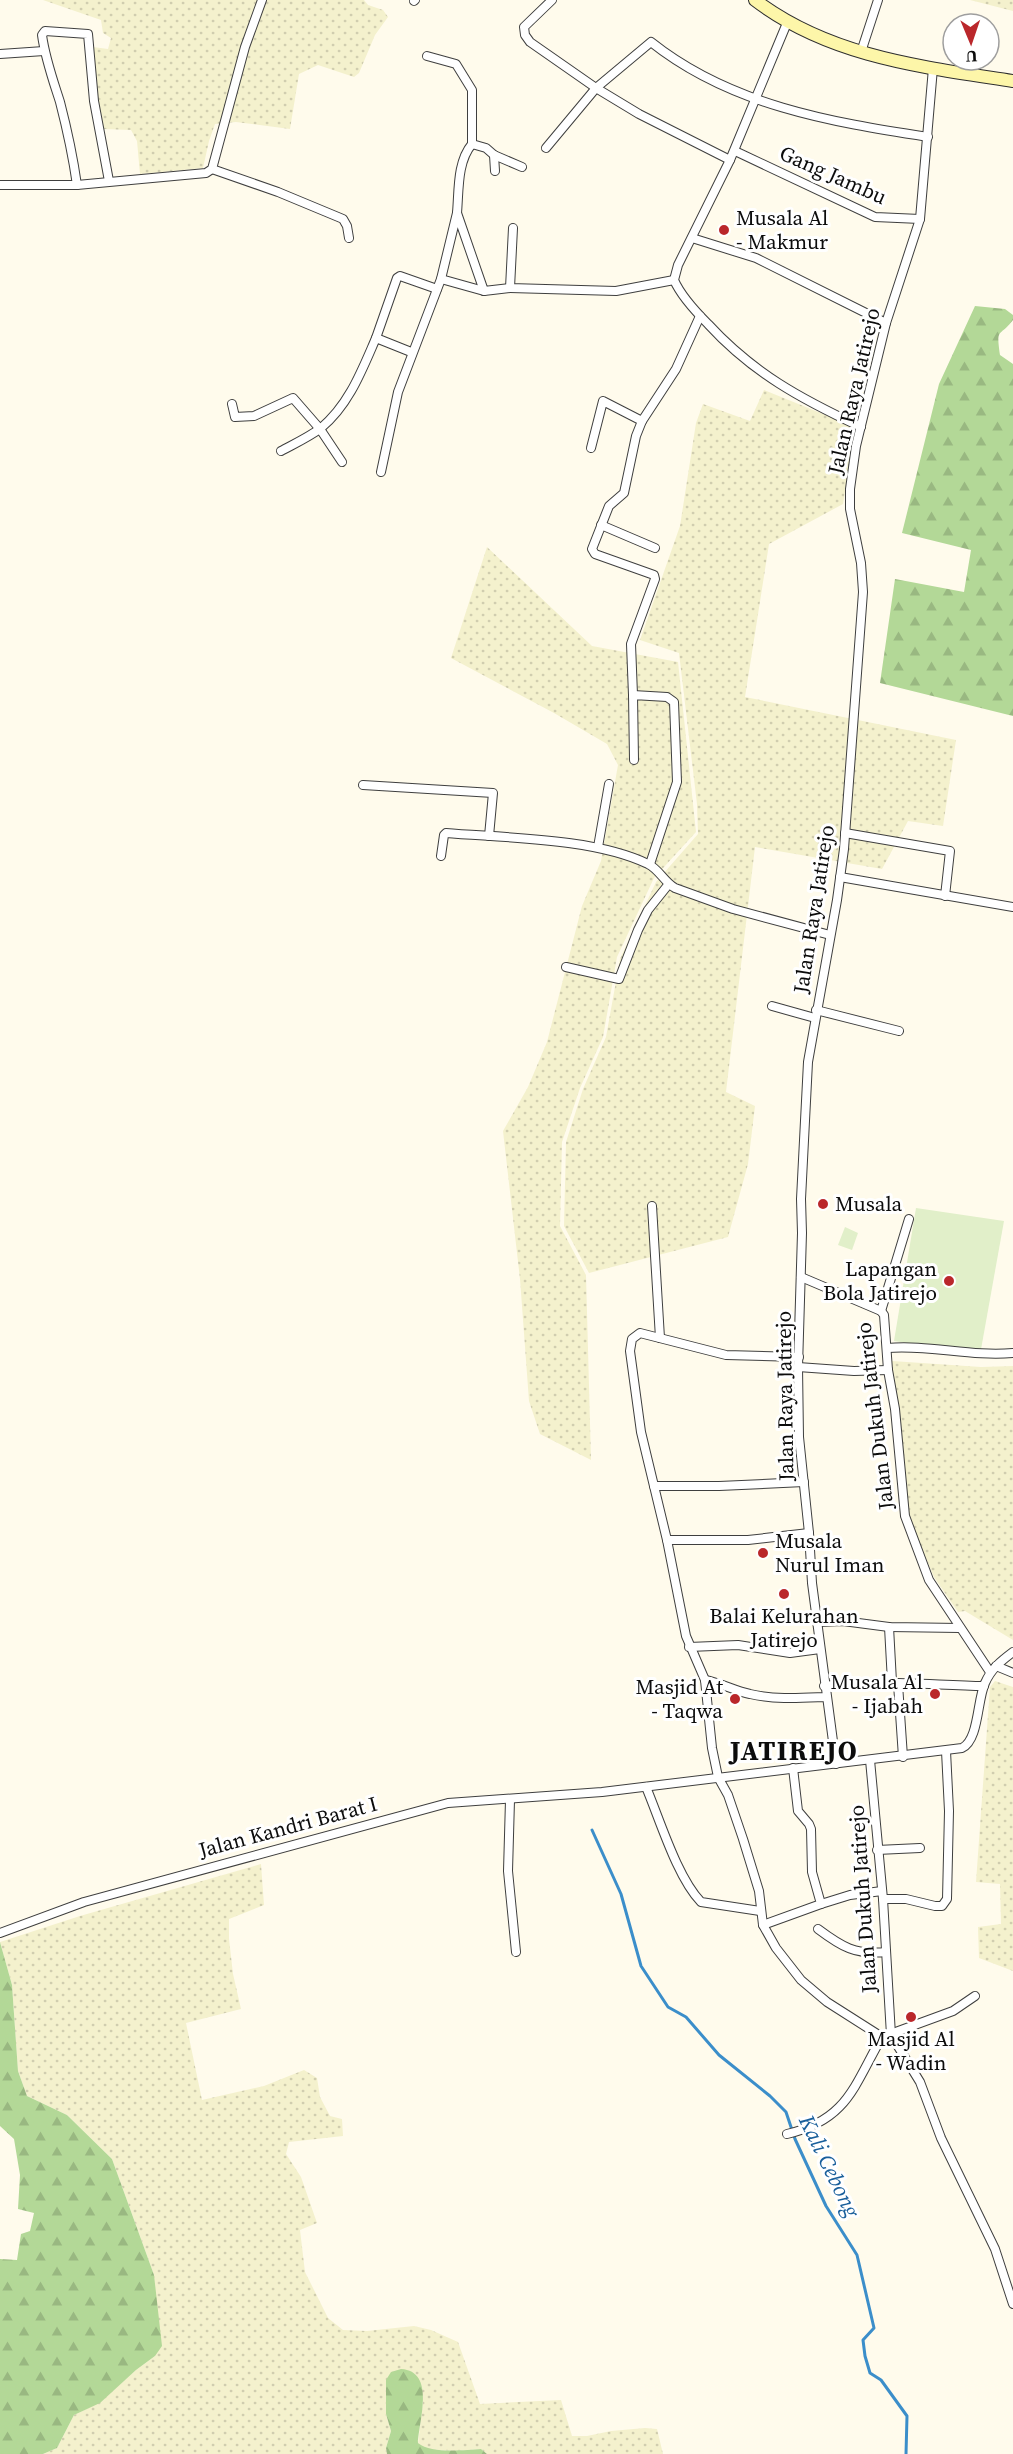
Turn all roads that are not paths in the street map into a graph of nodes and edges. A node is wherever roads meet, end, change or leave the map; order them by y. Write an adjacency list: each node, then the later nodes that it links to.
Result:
1 (262, 0): 21 (street)
2 (552, 0): 12 (street)
3 (755, 0): 5 (main road)
4 (878, 0): 7 (street)
5 (787, 23): 7 (main road); 13 (street)
6 (44, 51): 8 (street); 23 (street); 25 (street)
7 (861, 52): 10 (main road)
8 (0, 54)
9 (428, 56): 15 (street)
10 (933, 68): 11 (main road); 14 (street, Jalan Raya Jatirejo)
11 (1013, 81)
12 (596, 88): 13 (street); 16 (street); 19 (street)
13 (756, 100): 14 (street); 17 (street)
14 (928, 137): 27 (street, Jalan Raya Jatirejo)
15 (472, 144): 18 (street); 26 (street)
16 (546, 148)
17 (735, 151): 19 (street); 27 (street, Gang Jambu)
18 (494, 155): 20 (street); 22 (street)
19 (730, 160): 30 (street)
20 (522, 167)
21 (212, 169): 23 (street); 29 (street)
22 (495, 171)
23 (110, 182): 25 (street)
24 (0, 185): 25 (street)
25 (77, 185)
26 (457, 213): 31 (street); 35 (street)
27 (920, 219): 37 (street, Jalan Raya Jatirejo)
28 (513, 228): 33 (street)
29 (349, 238)
30 (692, 238): 32 (street); 37 (street)
31 (441, 279): 34 (street); 35 (street)
32 (674, 280): 33 (street); 36 (street)
33 (510, 288): 35 (street)
34 (437, 289): 38 (street); 39 (street)
35 (484, 291)
36 (700, 316): 41 (street); 42 (street)
37 (886, 324): 42 (street, Jalan Raya Jatirejo)
38 (376, 338): 39 (street); 43 (street)
39 (411, 352): 47 (street)
40 (232, 404): 43 (street)
41 (642, 421): 44 (street); 48 (street)
42 (861, 427): 54 (street, Jalan Raya Jatirejo)
43 (320, 429): 45 (street); 46 (street)
44 (591, 448)
45 (280, 451)
46 (342, 462)
47 (381, 472)
48 (601, 525): 49 (street); 50 (street)
49 (656, 548)
50 (633, 695): 51 (street); 58 (street)
51 (634, 760)
52 (609, 784): 56 (street)
53 (363, 785): 55 (street)
54 (845, 833): 59 (street, Jalan Raya Jatirejo); 61 (street)
55 (489, 836): 56 (street); 57 (street)
56 (597, 847): 58 (street)
57 (441, 856)
58 (650, 864): 60 (street)
59 (840, 877): 61 (street); 63 (street, Jalan Raya Jatirejo)
60 (668, 885): 63 (street); 64 (street)
61 (945, 896): 62 (street)
62 (1013, 907)
63 (830, 935): 66 (street, Jalan Raya Jatirejo)
64 (566, 967)
65 (772, 1006): 66 (street)
66 (816, 1014): 67 (street); 70 (street, Jalan Raya Jatirejo)
67 (900, 1031)
68 (652, 1206): 72 (street)
69 (909, 1219): 71 (street)
70 (801, 1276): 71 (street, Jalan Dukuh Jatirejo); 75 (street, Jalan Raya Jatirejo)
71 (881, 1311): 73 (street, Jalan Dukuh Jatirejo)
72 (660, 1338): 75 (street, Jalan Dukuh Jatirejo); 78 (street, Jalan Dukuh Jatirejo)
73 (887, 1348): 74 (street); 76 (street, Jalan Dukuh Jatirejo)
74 (1013, 1353)
75 (799, 1362): 76 (street, Jalan Dukuh Jatirejo); 77 (street, Jalan Raya Jatirejo)
76 (888, 1370): 83 (street, Jalan Dukuh Jatirejo)
77 (804, 1482): 78 (street); 79 (street, Jalan Raya Jatirejo)
78 (654, 1486): 80 (street, Jalan Dukuh Jatirejo)
79 (809, 1533): 80 (street); 81 (street, Jalan Raya Jatirejo)
80 (667, 1540): 84 (street, Jalan Dukuh Jatirejo)
81 (818, 1622): 82 (street); 85 (street, Jalan Raya Jatirejo)
82 (889, 1627): 83 (street); 90 (street)
83 (960, 1628): 87 (street, Jalan Dukuh Jatirejo)
84 (689, 1647): 85 (street); 89 (street, Jalan Dukuh Jatirejo)
85 (820, 1649): 91 (street, Jalan Raya Jatirejo)
86 (1013, 1652): 87 (street)
87 (993, 1669): 88 (street); 92 (street)
88 (1013, 1673)
89 (705, 1680): 93 (street); 99 (street, Jalan Dukuh Jatirejo)
90 (895, 1683): 91 (street); 92 (street); 95 (street)
91 (824, 1686): 93 (street, Jalan Raya Jatirejo)
92 (984, 1686): 94 (street)
93 (826, 1697): 97 (street, Jalan Raya Jatirejo)
94 (946, 1751): 95 (street); 104 (street)
95 (903, 1757): 96 (street)
96 (870, 1760): 97 (street); 103 (street, Jalan Dukuh Jatirejo)
97 (836, 1764): 98 (street)
98 (793, 1768): 99 (street); 105 (street)
99 (718, 1777): 100 (street); 106 (street, Jalan Dukuh Jatirejo)
100 (646, 1787): 101 (street, Jalan Kandri Barat I); 106 (street)
101 (510, 1800): 109 (street, Jalan Kandri Barat I); 110 (street)
102 (920, 1848): 103 (street)
103 (877, 1850): 104 (street, Jalan Dukuh Jatirejo)
104 (882, 1895): 105 (street); 111 (street, Jalan Dukuh Jatirejo)
105 (821, 1904): 107 (street)
106 (760, 1911): 107 (street, Jalan Dukuh Jatirejo)
107 (763, 1925): 113 (street, Jalan Dukuh Jatirejo)
108 (818, 1929): 111 (street)
109 (0, 1934)
110 (516, 1952)
111 (886, 1952): 113 (street, Jalan Dukuh Jatirejo)
112 (975, 1996): 113 (street)
113 (886, 2036): 114 (street); 115 (street, Jalan Dukuh Jatirejo)
114 (787, 2134)
115 (1013, 2304)

